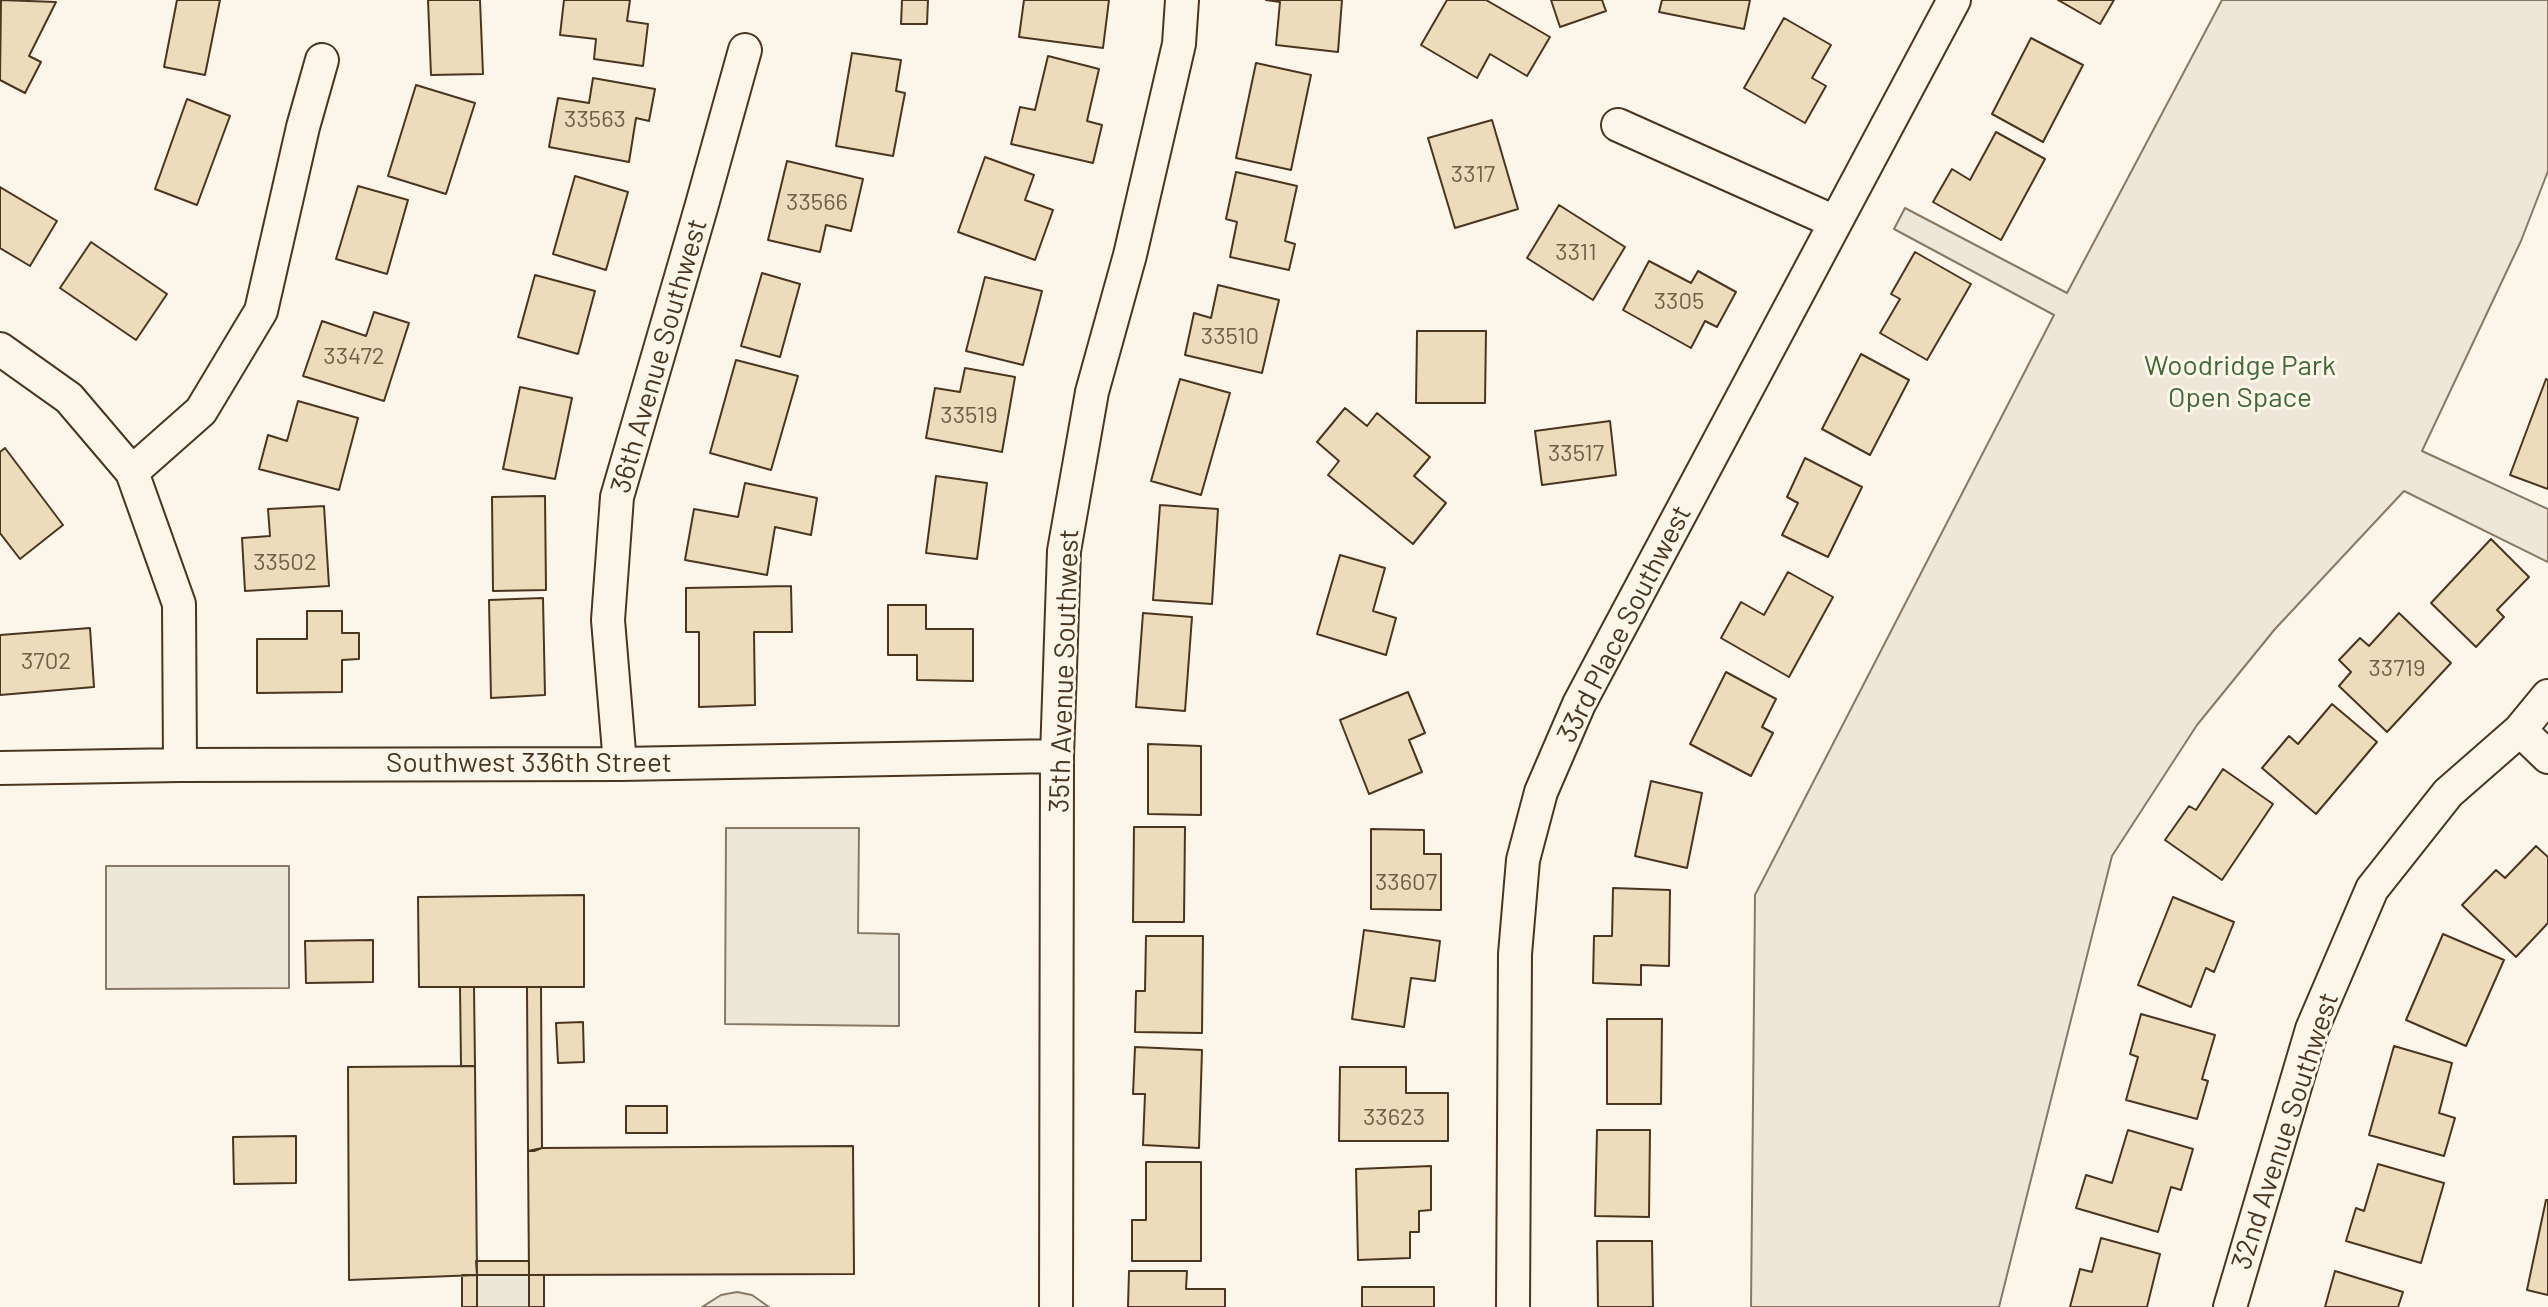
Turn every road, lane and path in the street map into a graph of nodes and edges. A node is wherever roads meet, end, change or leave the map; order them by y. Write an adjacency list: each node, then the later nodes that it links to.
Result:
1 (1182, 0): 11 (street, 35th Avenue Southwest)
2 (1954, 0): 6 (street, 33rd Place Southwest)
3 (745, 50): 13 (street, 36th Avenue Southwest)
4 (322, 60): 8 (street)
5 (1618, 125): 6 (street)
6 (1835, 222): 17 (street, 33rd Place Southwest)
7 (0, 349): 8 (street)
8 (132, 472): 14 (street)
9 (2548, 696): 10 (street, 32nd Avenue Southwest)
10 (2520, 730): 12 (street); 18 (street, 32nd Avenue Southwest)
11 (1057, 756): 13 (street, Southwest 336th Street); 16 (street, 35th Avenue Southwest)
12 (2548, 757)
13 (620, 764): 14 (street, Southwest 336th Street)
14 (180, 765): 15 (street, Southwest 336th Street)
15 (0, 768)
16 (1056, 1307)
17 (1513, 1307)
18 (2230, 1307)

